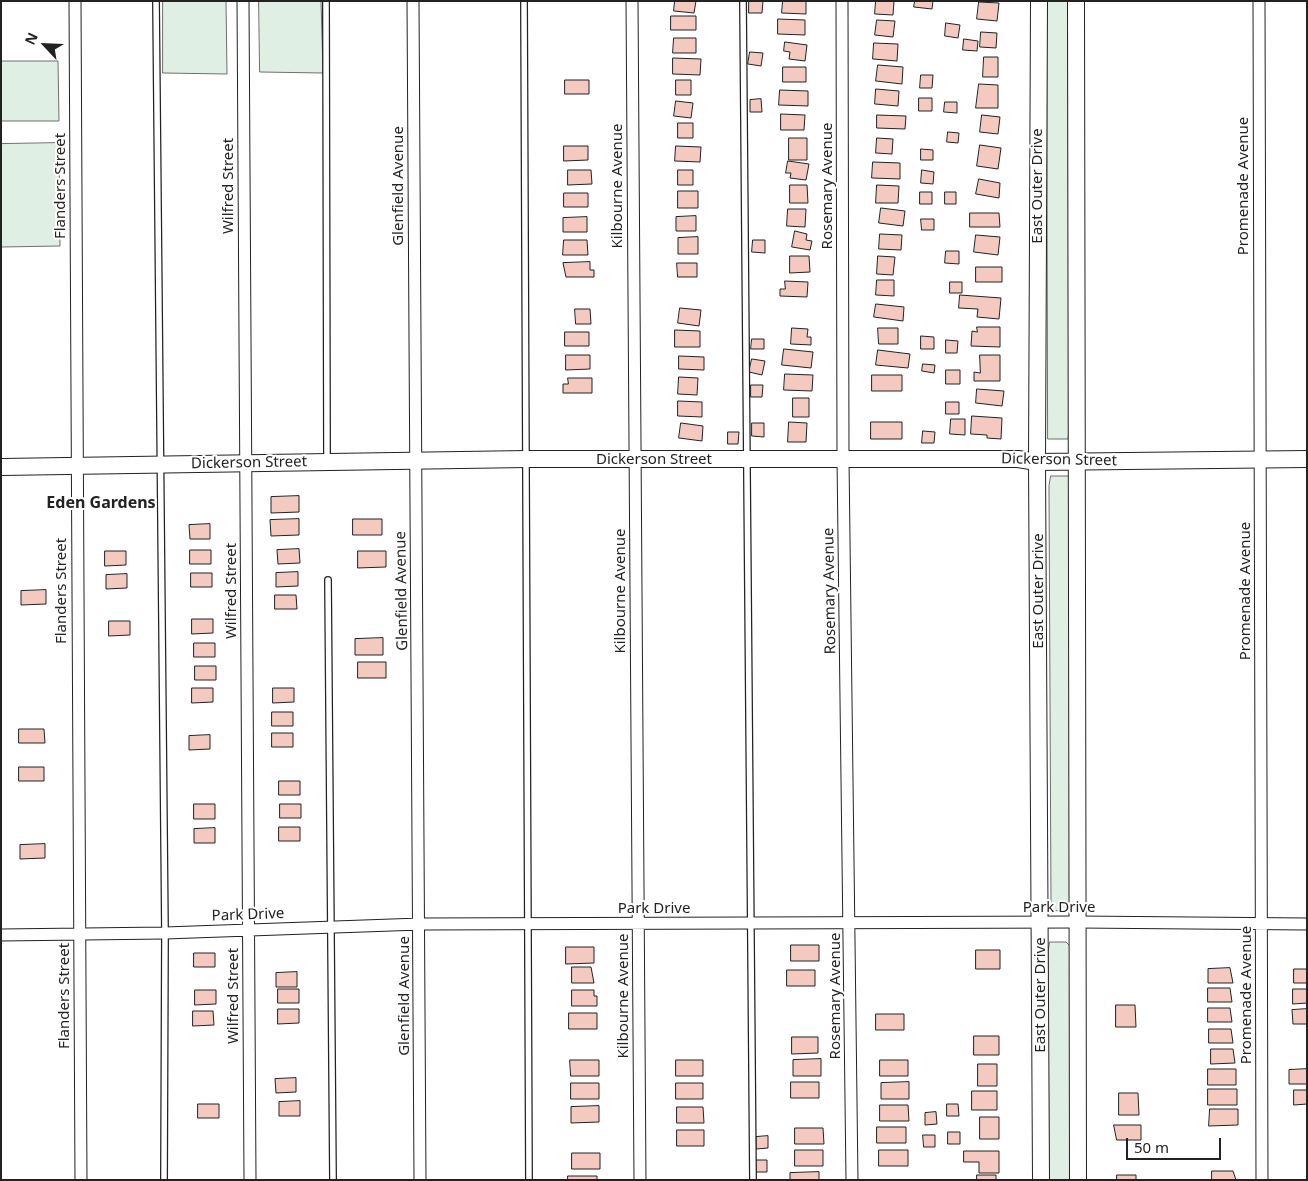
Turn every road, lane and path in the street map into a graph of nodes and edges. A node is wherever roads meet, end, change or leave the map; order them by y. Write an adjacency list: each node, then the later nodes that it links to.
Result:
1 (75, 1): 25 (street, Flanders Street)
2 (156, 1): 24 (lane)
3 (243, 1): 23 (street, Wilfred Street)
4 (326, 1): 21 (lane)
5 (413, 1): 18 (street, Glenfield Avenue)
6 (524, 1): 13 (lane)
7 (632, 1): 19 (street, Kilbourne Avenue)
8 (743, 1): 17 (lane)
9 (842, 1): 14 (street, Rosemary Avenue)
10 (1039, 1): 22 (street, East Outer Drive)
11 (1076, 1): 20 (street)
12 (1259, 1): 15 (street, Promenade Avenue)
13 (527, 459): 18 (street, Dickerson Street); 19 (street, Dickerson Street); 33 (lane)
14 (843, 459): 17 (street, Dickerson Street); 22 (street, Dickerson Street); 30 (street, Rosemary Avenue)
15 (1260, 459): 16 (street, Dickerson Street); 20 (street, Dickerson Street); 35 (street, Promenade Avenue)
16 (1307, 459)
17 (746, 460): 19 (street, Dickerson Street); 29 (lane)
18 (415, 461): 21 (street, Dickerson Street); 32 (street, Glenfield Avenue)
19 (636, 461): 34 (street, Kilbourne Avenue)
20 (1078, 461): 22 (street, Dickerson Street); 28 (street)
21 (327, 462): 23 (street, Dickerson Street)
22 (1038, 462): 31 (street, East Outer Drive)
23 (246, 463): 24 (street, Dickerson Street); 38 (street, Wilfred Street)
24 (160, 464): 25 (street, Dickerson Street); 39 (lane)
25 (76, 466): 26 (street, Dickerson Street); 40 (street, Flanders Street)
26 (1, 467)
27 (328, 580): 37 (lane)
28 (1078, 922): 31 (street, Park Drive); 35 (street, Park Drive); 52 (street)
29 (751, 923): 30 (street, Park Drive); 34 (street, Park Drive); 49 (lane)
30 (850, 923): 31 (street, Park Drive); 50 (street, Rosemary Avenue)
31 (1041, 923): 51 (street, East Outer Drive)
32 (420, 924): 33 (street, Park Drive); 37 (street, Park Drive); 46 (street, Glenfield Avenue)
33 (527, 924): 34 (street, Park Drive); 47 (lane)
34 (638, 924): 48 (street, Kilbourne Avenue)
35 (1262, 924): 36 (street, Park Drive); 53 (street, Promenade Avenue)
36 (1307, 924)
37 (332, 927): 38 (street, Park Drive); 45 (lane)
38 (249, 929): 39 (street, Park Drive); 44 (street, Wilfred Street)
39 (165, 933): 40 (street, Park Drive); 43 (lane)
40 (80, 934): 41 (street, Park Drive); 42 (street, Flanders Street)
41 (1, 936)
42 (81, 1180)
43 (164, 1180)
44 (250, 1180)
45 (333, 1180)
46 (420, 1180)
47 (529, 1180)
48 (640, 1180)
49 (753, 1180)
50 (852, 1180)
51 (1041, 1180)
52 (1078, 1180)
53 (1262, 1180)

